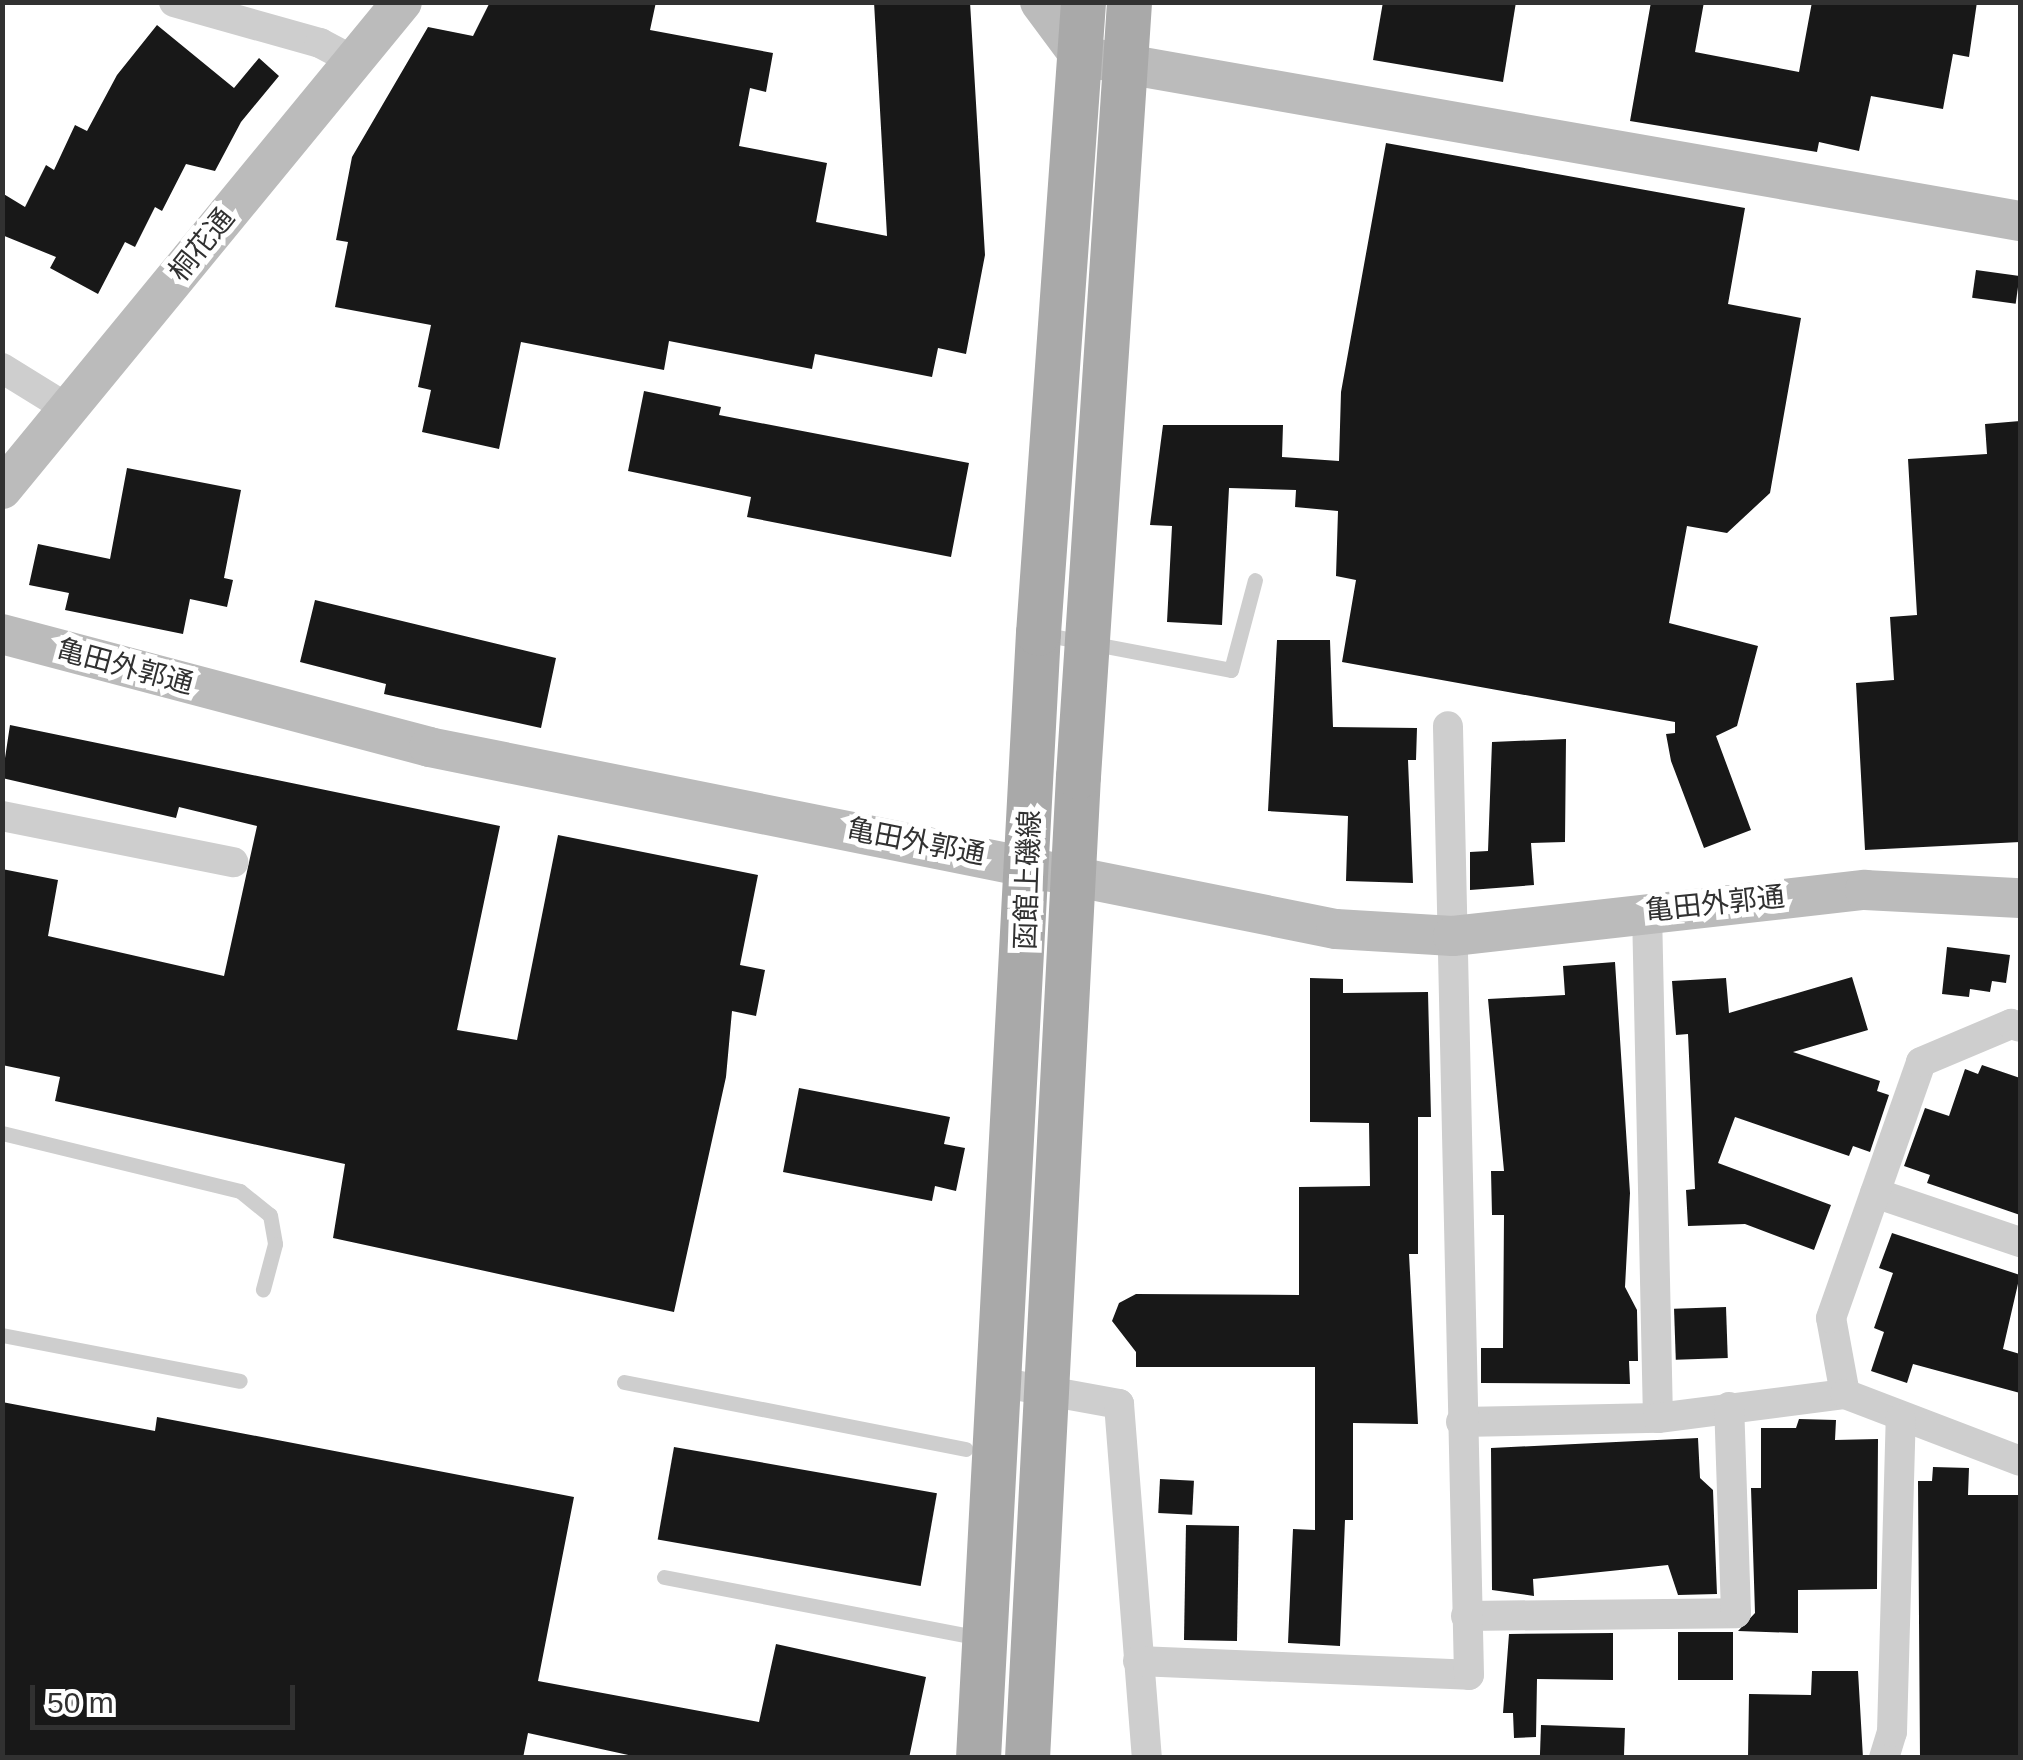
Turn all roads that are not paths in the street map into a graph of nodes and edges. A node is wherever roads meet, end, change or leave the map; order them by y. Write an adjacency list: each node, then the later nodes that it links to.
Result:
1 (174, 2): 6 (street)
2 (402, 2): 9 (street, 桐花通)
3 (1040, 2): 7 (street)
4 (1082, 2): 7 (main road, 函館上磯線)
5 (1129, 2): 8 (main road, 函館上磯線)
6 (276, 16): 9 (street)
7 (1080, 56): 8 (street); 15 (main road, 函館上磯線)
8 (1126, 60): 10 (street); 17 (main road, 函館上磯線)
9 (354, 62): 12 (street, 桐花通)
10 (2020, 221)
11 (2, 368): 12 (street)
12 (68, 408): 13 (street, 桐花通)
13 (2, 489)
14 (1255, 580): 17 (lane)
15 (1038, 633): 17 (lane); 21 (main road, 函館上磯線)
16 (2, 634): 21 (street, 亀田外郭通)
17 (1090, 643): 22 (main road, 函館上磯線)
18 (1448, 726): 25 (street)
19 (2, 816): 20 (street)
20 (233, 862)
21 (1028, 862): 22 (street, 亀田外郭通); 34 (main road, 函館上磯線)
22 (1078, 874): 25 (street, 亀田外郭通); 35 (main road, 函館上磯線)
23 (2020, 898): 24 (street, 亀田外郭通)
24 (1647, 911): 25 (street, 亀田外郭通); 38 (street)
25 (1453, 936): 40 (street)
26 (2020, 1027): 28 (street)
27 (2, 1133): 30 (lane)
28 (1875, 1192): 29 (street); 36 (street)
29 (2020, 1242)
30 (263, 1289)
31 (2, 1334): 32 (lane)
32 (240, 1381)
33 (624, 1382): 41 (lane)
34 (1004, 1384): 35 (street); 45 (main road, 函館上磯線)
35 (1052, 1388): 46 (street); 48 (main road, 函館上磯線)
36 (1845, 1394): 37 (street); 39 (street)
37 (1729, 1407): 38 (street); 44 (street)
38 (1658, 1418): 40 (street)
39 (1901, 1420): 42 (street); 50 (street)
40 (1460, 1422): 44 (street)
41 (965, 1449)
42 (2020, 1461)
43 (664, 1577): 45 (lane)
44 (1466, 1616): 46 (street)
45 (986, 1639): 47 (main road, 函館上磯線)
46 (1138, 1661): 49 (street)
47 (978, 1758)
48 (1027, 1758)
49 (1147, 1758)
50 (1884, 1758)

